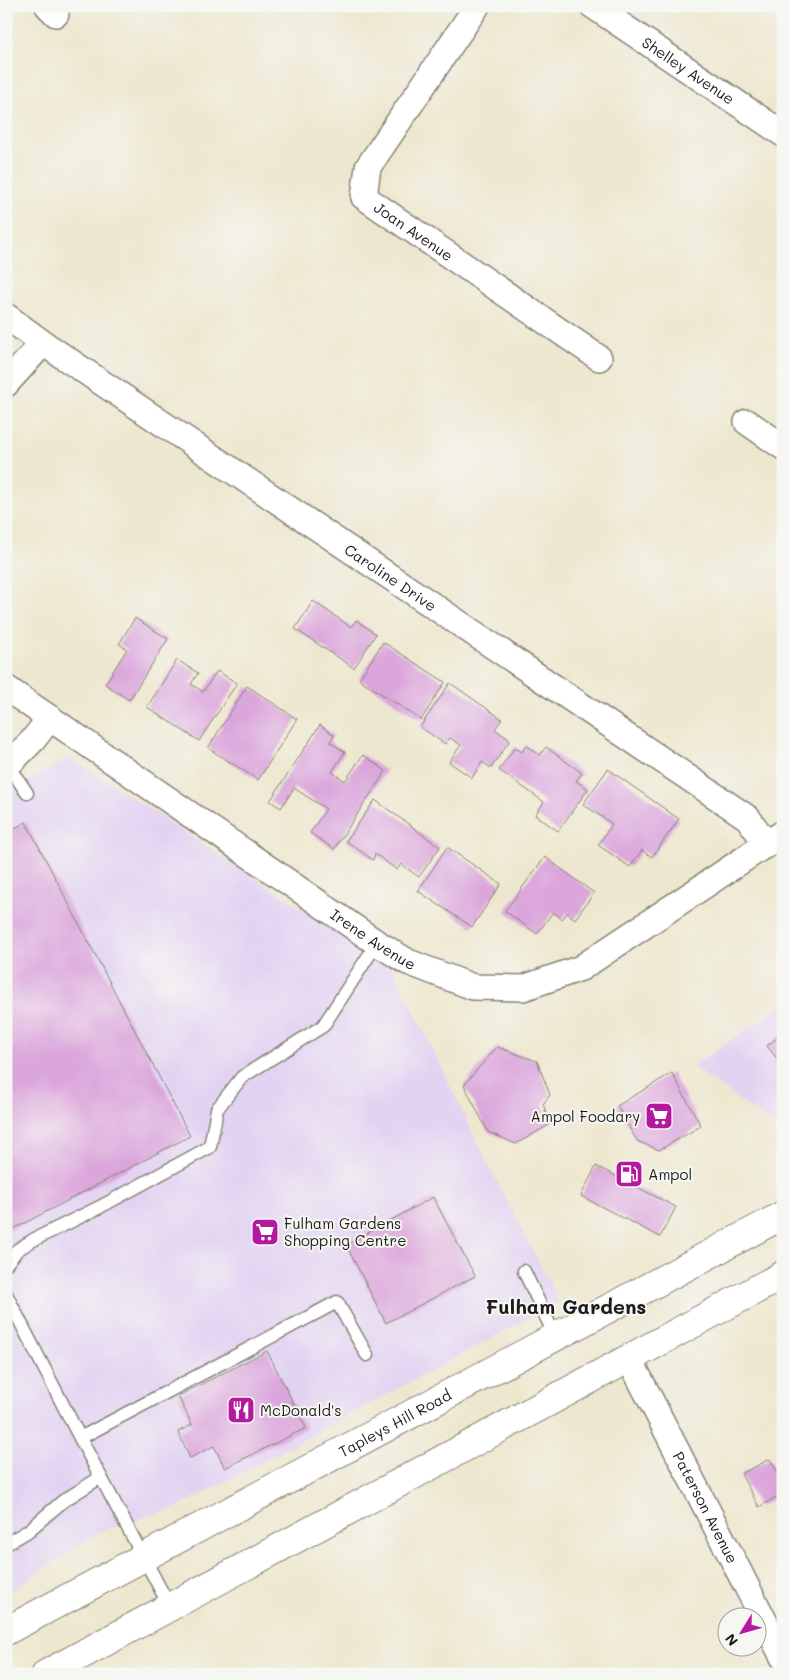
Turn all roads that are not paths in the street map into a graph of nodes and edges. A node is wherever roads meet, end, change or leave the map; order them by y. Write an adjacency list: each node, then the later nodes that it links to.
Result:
1 (477, 6): 6 (street, Joan Avenue)
2 (593, 6): 3 (street, Shelley Avenue)
3 (783, 134)
4 (6, 316): 5 (street, Caroline Drive)
5 (43, 343): 7 (street); 14 (street, Caroline Drive)
6 (599, 358)
7 (6, 384)
8 (747, 422): 9 (street)
9 (783, 447)
10 (6, 688): 11 (street, Irene Avenue)
11 (50, 718): 12 (street); 15 (street, Irene Avenue)
12 (7, 766): 13 (lane)
13 (27, 793)
14 (775, 839): 15 (street, Irene Avenue)
15 (376, 944): 17 (lane)
16 (783, 1215): 21 (main road, Tapleys Hill Road)
17 (6, 1264)
18 (524, 1271): 21 (lane)
19 (783, 1275): 23 (main road)
20 (6, 1294): 24 (lane)
21 (555, 1336): 27 (main road, Tapleys Hill Road)
22 (367, 1355): 24 (lane)
23 (629, 1358): 28 (main road); 30 (street, Paterson Avenue)
24 (80, 1438): 25 (lane)
25 (101, 1477): 26 (lane); 27 (lane)
26 (6, 1544)
27 (143, 1557): 28 (lane); 29 (main road, Tapleys Hill Road)
28 (170, 1607): 31 (main road)
29 (6, 1631)
30 (783, 1657)
31 (46, 1674)

